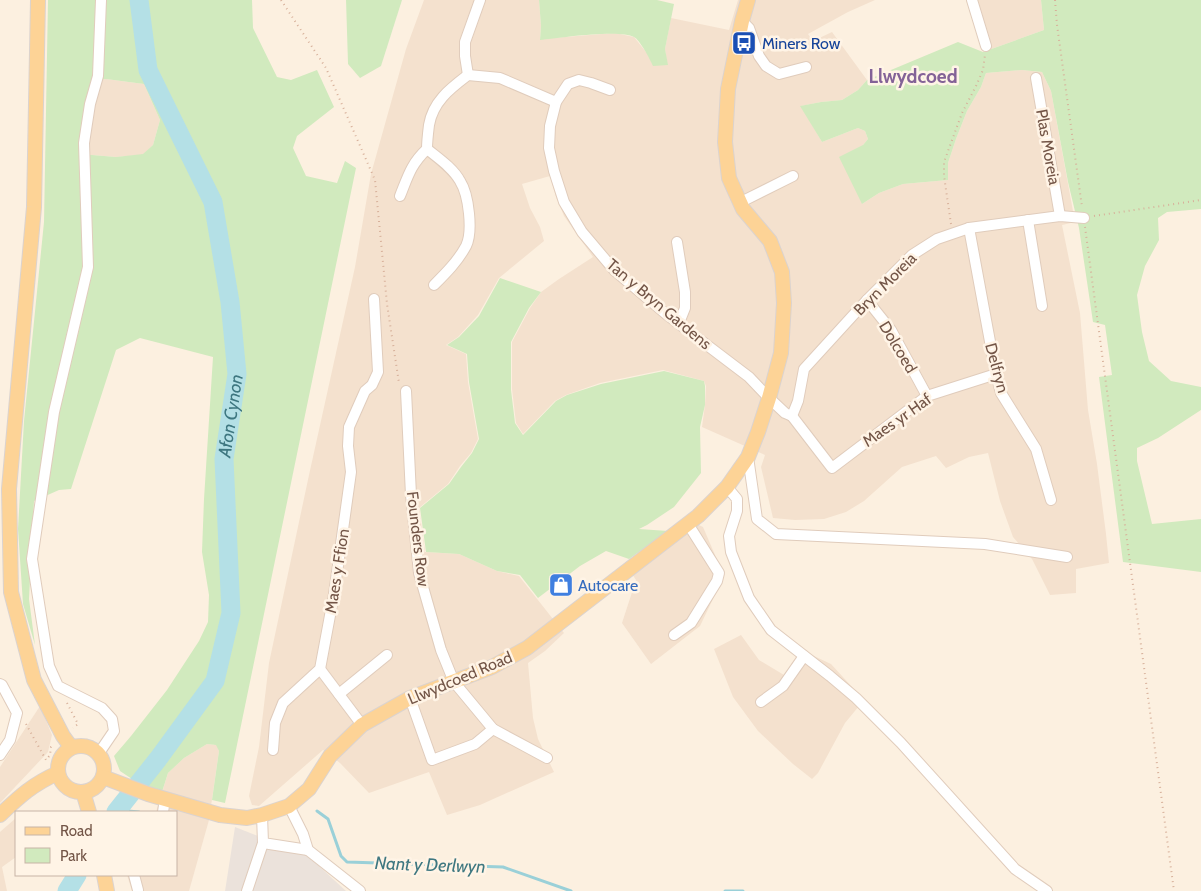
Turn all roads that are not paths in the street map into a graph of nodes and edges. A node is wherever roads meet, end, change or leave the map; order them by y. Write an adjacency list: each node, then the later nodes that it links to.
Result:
1 (38, 0): 48 (main road)
2 (101, 0): 50 (street)
3 (480, 0): 9 (street)
4 (748, 0): 6 (main road, Llwydcoed Road)
5 (972, 0): 7 (street)
6 (742, 20): 8 (street); 16 (main road, Llwydcoed Road)
7 (986, 46)
8 (806, 67)
9 (468, 75): 12 (street); 13 (street)
10 (1036, 78): 17 (street, Plas Moreia)
11 (610, 90): 12 (street, Tan y Bryn Gardens)
12 (556, 102): 26 (street, Tan y Bryn Gardens)
13 (427, 149): 15 (street); 22 (street)
14 (793, 176): 16 (street)
15 (400, 196)
16 (741, 202): 30 (main road, Llwydcoed Road)
17 (1060, 216): 18 (street, Bryn Moreia); 19 (street, Bryn Moreia)
18 (1084, 218)
19 (1028, 220): 20 (street, Bryn Moreia); 25 (street)
20 (969, 228): 24 (street, Bryn Moreia); 27 (street, Delfryn)
21 (677, 242): 26 (street)
22 (434, 285)
23 (374, 299): 40 (street, Maes y Ffion)
24 (867, 300): 29 (street, Dolcoed); 31 (street, Bryn Moreia)
25 (1042, 306)
26 (678, 323): 30 (street, Tan y Bryn Gardens)
27 (996, 374): 29 (street, Maes yr Haf); 34 (street, Delfryn)
28 (406, 391): 41 (street, Founders Row)
29 (926, 396): 31 (street, Maes yr Haf)
30 (769, 398): 31 (street); 32 (main road, Llwydcoed Road)
31 (792, 416)
32 (748, 457): 33 (main road, Llwydcoed Road); 36 (street)
33 (727, 486): 35 (main road, Llwydcoed Road); 39 (street)
34 (1051, 500)
35 (688, 524): 37 (street); 41 (main road, Llwydcoed Road)
36 (1067, 557)
37 (674, 635)
38 (387, 655): 43 (street)
39 (804, 656): 45 (street); 69 (street)
40 (320, 669): 43 (street); 49 (street)
41 (454, 682): 44 (main road, Llwydcoed Road); 47 (street, Founders Row)
42 (0, 684): 51 (street)
43 (339, 694): 46 (street)
44 (410, 698): 46 (main road, Llwydcoed Road); 47 (street)
45 (761, 702)
46 (362, 725): 57 (main road, Llwydcoed Road)
47 (493, 729): 52 (street)
48 (71, 747): 50 (main road); 53 (main road)
49 (273, 750)
50 (99, 753): 54 (main road)
51 (0, 755)
52 (547, 758)
53 (58, 773): 55 (main road); 59 (main road)
54 (103, 777): 55 (main road); 56 (main road, Llwydcoed Road)
55 (83, 792): 58 (main road)
56 (164, 806): 60 (main road, Llwydcoed Road)
57 (289, 806): 60 (main road, Llwydcoed Road); 62 (street)
58 (89, 811)
59 (0, 815)
60 (262, 815): 61 (street)
61 (263, 843): 62 (street); 67 (street)
62 (308, 850): 68 (street)
63 (104, 876): 66 (main road)
64 (134, 876): 65 (street)
65 (138, 890)
66 (107, 891)
67 (247, 891)
68 (360, 891)
69 (1046, 891)

